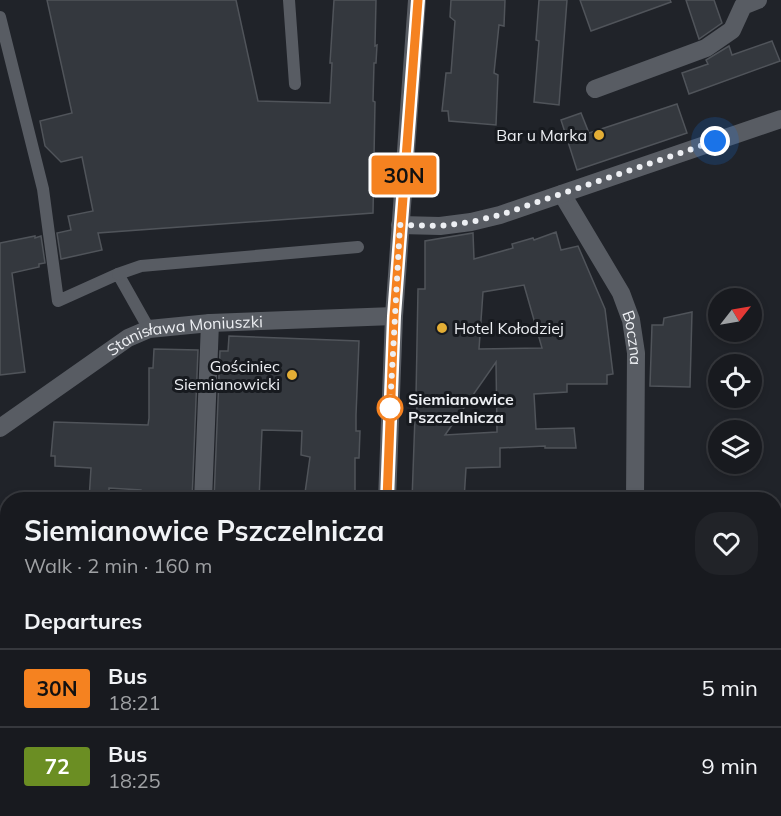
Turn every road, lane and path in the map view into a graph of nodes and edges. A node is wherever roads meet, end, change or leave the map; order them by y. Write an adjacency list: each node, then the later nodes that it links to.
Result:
1 (289, 0): 5 (lane)
2 (417, 0): 9 (street)
3 (758, 0): 6 (street)
4 (0, 17): 11 (lane)
5 (295, 84)
6 (595, 89)
7 (781, 119): 8 (street)
8 (562, 194): 9 (street); 18 (street, Boczna)
9 (400, 225): 12 (street)
10 (358, 247): 11 (lane)
11 (117, 274): 14 (lane)
12 (394, 316): 13 (street, Stanisława Moniuszki); 17 (street)
13 (210, 323): 14 (street, Stanisława Moniuszki); 16 (street)
14 (149, 329): 15 (street, Stanisława Moniuszki)
15 (0, 428)
16 (202, 492)
17 (387, 492)
18 (635, 492)

